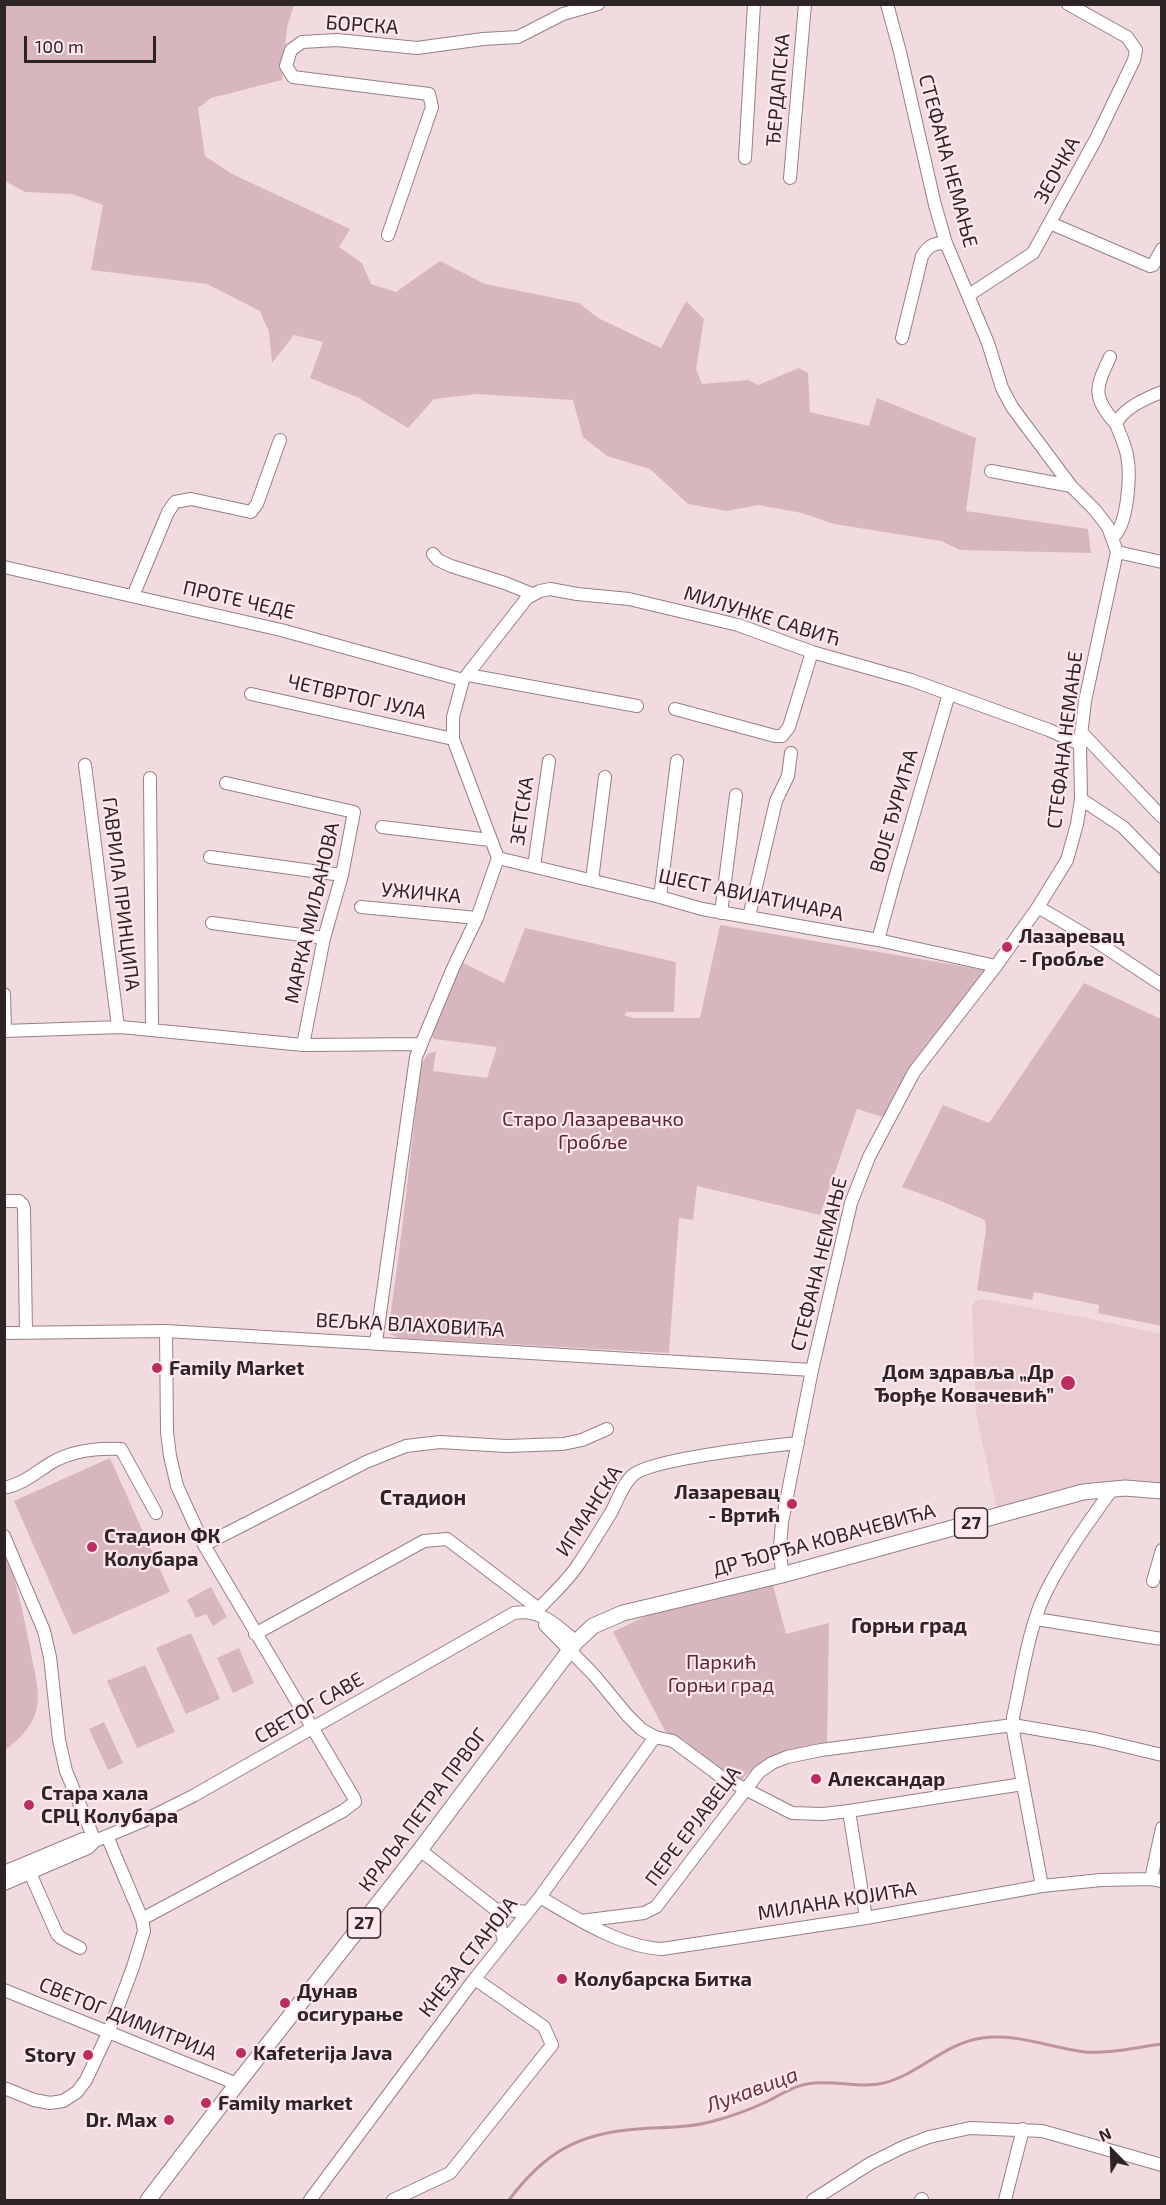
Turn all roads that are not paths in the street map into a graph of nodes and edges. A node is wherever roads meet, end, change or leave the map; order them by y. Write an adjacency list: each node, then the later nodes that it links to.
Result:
1 (598, 4): 9 (street, БОРСКА)
2 (754, 4): 6 (street)
3 (805, 4): 7 (street, ЂЕРДАПСКА)
4 (887, 4): 10 (street, СТЕФАНА НЕМАЊЕ)
5 (1068, 4): 8 (street, ЗЕОЧКА)
6 (745, 158)
7 (790, 178)
8 (1050, 223): 11 (street); 12 (street, ЗЕОЧКА)
9 (388, 235)
10 (946, 243): 12 (street, СТЕФАНА НЕМАЊЕ); 13 (street)
11 (1161, 249)
12 (969, 295): 19 (street, СТЕФАНА НЕМАЊЕ)
13 (902, 338)
14 (1110, 357): 16 (street)
15 (1161, 392): 16 (street)
16 (1116, 424): 20 (street)
17 (280, 440): 26 (street)
18 (991, 471): 19 (street)
19 (1071, 486): 20 (street, СТЕФАНА НЕМАЊЕ)
20 (1113, 537): 21 (street, СТЕФАНА НЕМАЊЕ)
21 (1117, 552): 23 (street); 33 (street, СТЕФАНА НЕМАЊЕ)
22 (433, 554): 25 (street)
23 (1161, 562)
24 (4, 567): 26 (street, ПРОТЕ ЧЕДЕ)
25 (532, 594): 27 (street, МИЛУНКЕ САВИЋ); 28 (street)
26 (133, 596): 28 (street, ПРОТЕ ЧЕДЕ)
27 (812, 652): 30 (street, МИЛУНКЕ САВИЋ); 32 (street)
28 (465, 677): 31 (street, ПРОТЕ ЧЕДЕ); 34 (street)
29 (251, 694): 34 (street, ЧЕТВРТОГ ЈУЛА)
30 (949, 694): 33 (street, МИЛУНКЕ САВИЋ); 61 (street, ВОЈЕ ЂУРИЋА)
31 (637, 706)
32 (675, 710)
33 (1081, 738): 43 (street, СТЕФАНА НЕМАЊЕ); 44 (street)
34 (453, 739): 46 (street)
35 (791, 753): 57 (street)
36 (549, 761): 49 (street, ЗЕТСКА)
37 (677, 761): 53 (street)
38 (85, 765): 65 (street, ГАВРИЛА ПРИНЦИПА)
39 (605, 777): 52 (street)
40 (150, 778): 67 (street)
41 (226, 783): 51 (street, МАРКА МИЉАНОВА)
42 (736, 795): 56 (street)
43 (1081, 799): 50 (street); 55 (street, СТЕФАНА НЕМАЊЕ)
44 (1161, 817)
45 (382, 827): 46 (street)
46 (490, 840): 48 (street)
47 (210, 857): 51 (street)
48 (498, 858): 49 (street, ШЕСТ АВИЈАТИЧАРА); 58 (street)
49 (534, 866): 52 (street, ШЕСТ АВИЈАТИЧАРА)
50 (1161, 867)
51 (342, 875): 60 (street, МАРКА МИЉАНОВА)
52 (592, 880): 53 (street, ШЕСТ АВИЈАТИЧАРА)
53 (660, 897): 56 (street, ШЕСТ АВИЈАТИЧАРА)
54 (361, 907): 58 (street, УЖИЧКА)
55 (1038, 907): 62 (street, СТЕФАНА НЕМАЊЕ); 63 (street)
56 (721, 913): 57 (street, ШЕСТ АВИЈАТИЧАРА)
57 (749, 917): 61 (street, ШЕСТ АВИЈАТИЧАРА)
58 (477, 918): 68 (street)
59 (212, 923): 60 (street)
60 (324, 938): 69 (street, МАРКА МИЉАНОВА)
61 (879, 940): 62 (street, ШЕСТ АВИЈАТИЧАРА)
62 (996, 966): 75 (street, СТЕФАНА НЕМАЊЕ)
63 (1161, 985)
64 (4, 994): 66 (street)
65 (118, 1027): 66 (street); 67 (street)
66 (5, 1030)
67 (152, 1030): 69 (street)
68 (421, 1044): 69 (street); 74 (street)
69 (303, 1045)
70 (4, 1201): 72 (street)
71 (166, 1331): 72 (street, ВЕЉКА ВЛАХОВИЋА); 74 (street, ВЕЉКА ВЛАХОВИЋА); 83 (street)
72 (26, 1332): 73 (street, ВЕЉКА ВЛАХОВИЋА)
73 (4, 1333)
74 (376, 1342): 75 (street, ВЕЉКА ВЛАХОВИЋА)
75 (812, 1370): 77 (street, СТЕФАНА НЕМАЊЕ)
76 (607, 1429): 83 (street)
77 (798, 1443): 85 (street, СТЕФАНА НЕМАЊЕ); 87 (street, ИГМАНСКА)
78 (4, 1488): 81 (street)
79 (1113, 1488): 80 (main road, ДР ЂОРЂА КОВАЧЕВИЋА / 27); 85 (main road, ДР ЂОРЂА КОВАЧЕВИЋА / 27); 88 (street)
80 (1161, 1491)
81 (156, 1513)
82 (4, 1536): 100 (street)
83 (204, 1545): 89 (street)
84 (1161, 1550): 86 (street)
85 (782, 1575): 91 (main road, ДР ЂОРЂА КОВАЧЕВИЋА / 27)
86 (1153, 1581)
87 (538, 1613): 89 (street); 91 (street); 93 (street, СВЕТОГ САВЕ)
88 (1036, 1619): 90 (street); 92 (street)
89 (255, 1634): 93 (street)
90 (1161, 1639)
91 (573, 1647): 94 (street); 101 (main road, КРАЉА ПЕТРА ПРВОГ / 27)
92 (1013, 1725): 95 (street, ПЕРЕ ЕРЈАВЕЦА); 96 (street); 97 (street, ПЕРЕ ЕРЈАВЕЦА)
93 (312, 1728): 100 (street, СВЕТОГ САВЕ); 111 (street)
94 (655, 1737): 97 (street); 107 (street, КНЕЗА СТАНОЈА)
95 (1161, 1755)
96 (1023, 1784): 98 (street); 106 (street)
97 (746, 1788): 98 (street); 112 (street, ПЕРЕ ЕРЈАВЕЦА)
98 (849, 1811): 110 (street)
99 (1161, 1828): 104 (street)
100 (101, 1838): 102 (street, СВЕТОГ САВЕ); 103 (street, СВЕТОГ САВЕ); 111 (street)
101 (420, 1850): 108 (street); 118 (main road, КРАЉА ПЕТРА ПРВОГ / 27)
102 (4, 1872)
103 (30, 1873): 105 (street, СВЕТОГ САВЕ); 114 (street)
104 (1156, 1880): 106 (street, МИЛАНА КОЈИЋА)
105 (4, 1884)
106 (1042, 1887): 110 (street, МИЛАНА КОЈИЋА)
107 (540, 1897): 109 (street, КНЕЗА СТАНОЈА); 112 (street, МИЛАНА КОЈИЋА)
108 (495, 1909): 109 (street); 113 (street)
109 (528, 1912): 113 (street, КНЕЗА СТАНОЈА)
110 (866, 1918): 112 (street, МИЛАНА КОЈИЋА)
111 (142, 1919): 117 (street)
112 (581, 1921)
113 (504, 1941): 115 (street, КНЕЗА СТАНОЈА)
114 (80, 1948)
115 (475, 1979): 123 (street, КНЕЗА СТАНОЈА); 124 (street)
116 (4, 1990): 117 (street, СВЕТОГ ДИМИТРИЈА)
117 (109, 2031): 118 (street, СВЕТОГ ДИМИТРИЈА); 119 (street)
118 (237, 2084): 122 (main road, КРАЉА ПЕТРА ПРВОГ / 27)
119 (4, 2088)
120 (1023, 2129): 121 (street); 125 (street); 126 (street)
121 (1161, 2165)
122 (148, 2200)
123 (310, 2200)
124 (393, 2200)
125 (813, 2200)
126 (1005, 2200)

